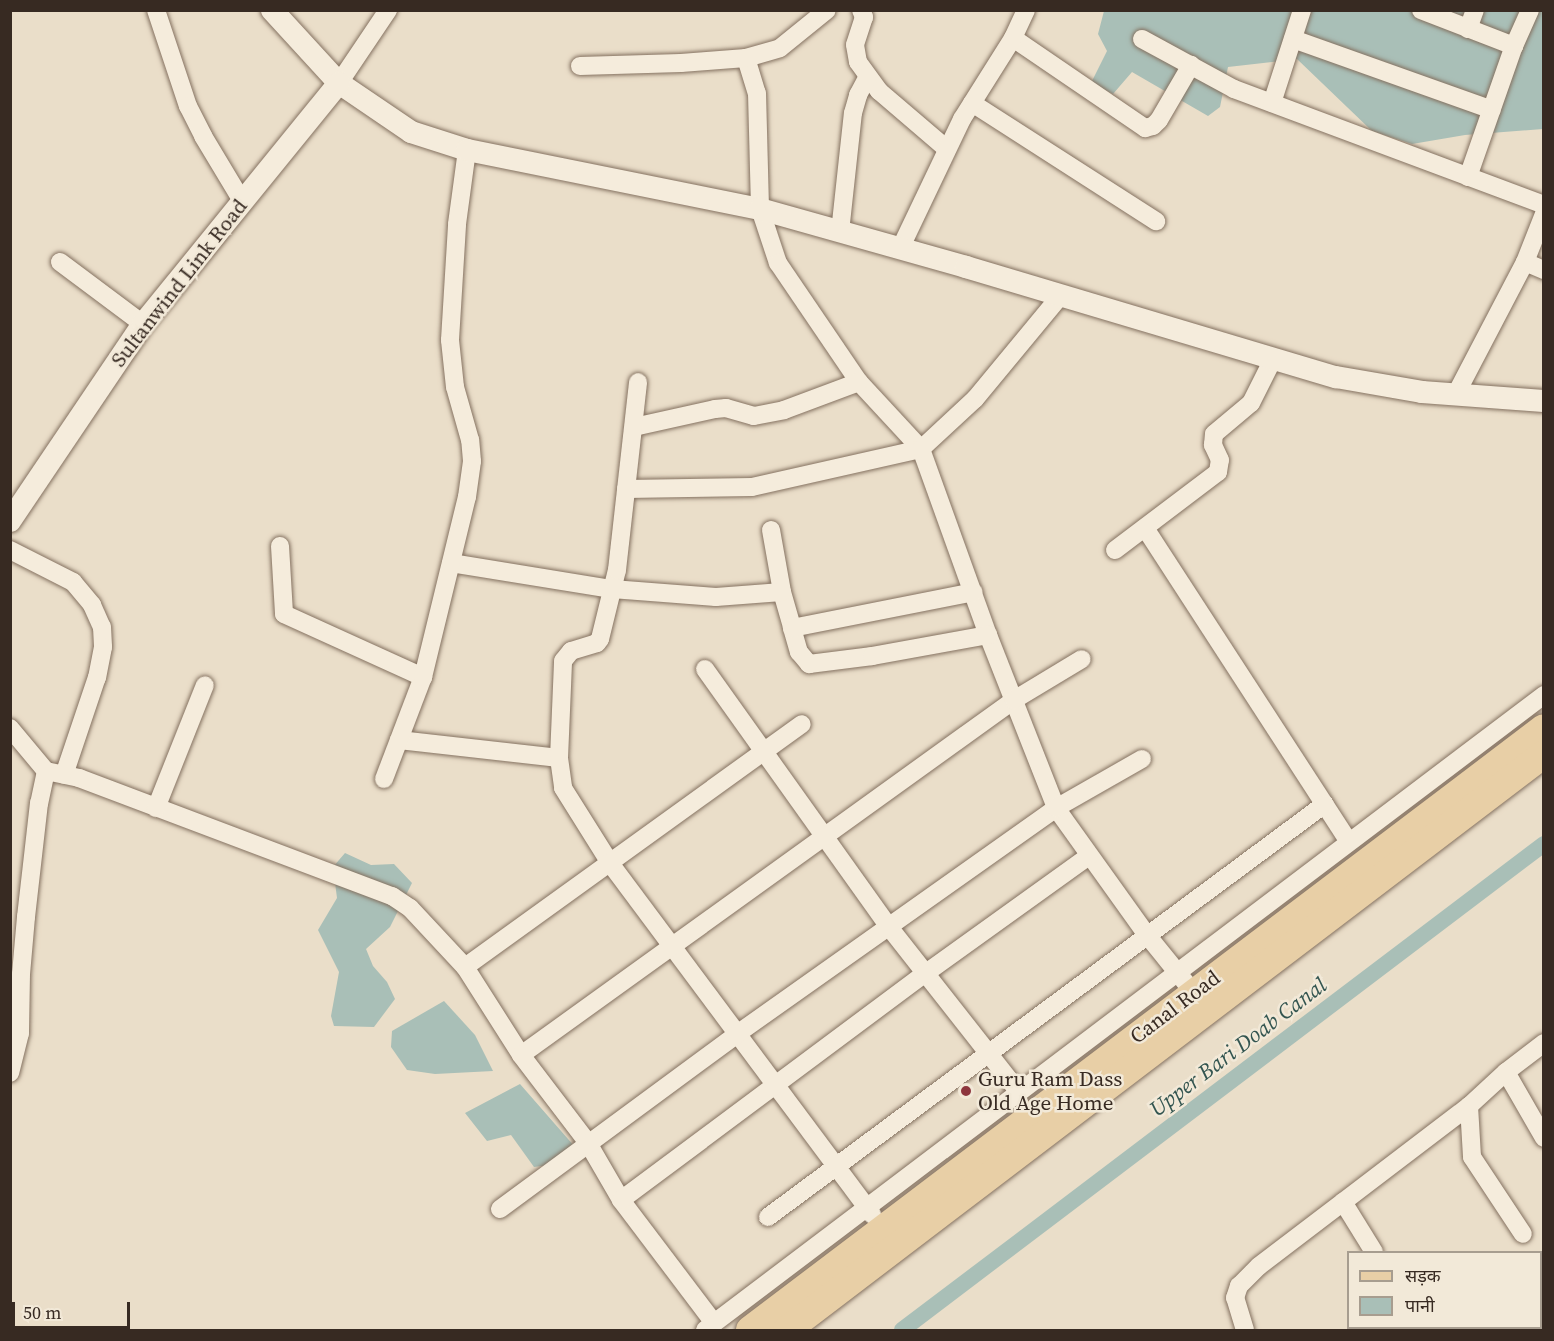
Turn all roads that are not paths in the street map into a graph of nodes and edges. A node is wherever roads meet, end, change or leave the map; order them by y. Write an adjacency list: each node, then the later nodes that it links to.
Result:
1 (156, 10): 27 (street)
2 (272, 10): 20 (street)
3 (388, 10): 20 (street)
4 (827, 10): 16 (street)
5 (861, 10): 19 (street)
6 (1026, 10): 12 (street)
7 (1302, 10): 14 (street)
8 (1421, 10): 11 (street)
9 (1474, 10): 11 (street)
10 (1530, 10): 15 (street)
11 (1468, 29): 15 (street)
12 (1013, 38): 17 (street); 22 (street)
13 (1142, 39): 17 (street)
14 (1293, 39): 21 (street); 23 (street)
15 (1514, 46): 23 (street)
16 (746, 58): 18 (street); 29 (street)
17 (1191, 65): 21 (street)
18 (580, 66)
19 (868, 76): 24 (street); 32 (street)
20 (339, 83): 25 (street); 27 (street, Sultanwind Link Road)
21 (1272, 103): 26 (street)
22 (972, 104): 24 (street); 31 (street)
23 (1492, 110): 26 (street)
24 (947, 149): 33 (street)
25 (467, 150): 29 (street); 53 (street)
26 (1468, 177): 28 (street)
27 (243, 201): 38 (street, Sultanwind Link Road)
28 (1544, 206)
29 (760, 209): 32 (street); 41 (street)
30 (1544, 214): 35 (street)
31 (1156, 221)
32 (840, 232): 33 (street)
33 (900, 249): 37 (street)
34 (60, 262): 38 (street)
35 (1524, 262): 36 (street); 42 (street)
36 (1544, 270)
37 (1061, 295): 39 (street); 45 (street)
38 (143, 324): 47 (street, Sultanwind Link Road)
39 (1274, 358): 42 (street); 48 (street)
40 (638, 382): 44 (street)
41 (859, 382): 44 (street); 45 (street)
42 (1456, 394): 43 (street)
43 (1544, 401)
44 (634, 427): 46 (street)
45 (921, 449): 46 (street); 56 (street)
46 (626, 489): 54 (street)
47 (10, 521)
48 (1145, 528): 52 (street); 76 (street)
49 (771, 530): 55 (street)
50 (280, 546): 61 (street)
51 (10, 550): 74 (street)
52 (1115, 550)
53 (451, 563): 54 (street); 61 (street)
54 (612, 590): 55 (street); 71 (street)
55 (782, 592): 57 (street)
56 (973, 592): 57 (street); 58 (street)
57 (792, 627): 58 (street)
58 (988, 635): 64 (street)
59 (1082, 659): 64 (street)
60 (705, 669): 69 (street)
61 (423, 677): 68 (street)
62 (205, 685): 77 (street)
63 (1544, 695): 80 (street)
64 (1014, 700): 78 (street); 79 (street)
65 (802, 724): 69 (street)
66 (10, 728): 73 (street)
67 (1544, 728): 88 (main road, Canal Road)
68 (399, 740): 71 (street); 75 (street)
69 (764, 751): 79 (street); 82 (street)
70 (1544, 754): 111 (main road, Canal Road)
71 (559, 758): 82 (street)
72 (1142, 759): 78 (street)
73 (46, 771): 74 (street); 94 (street)
74 (64, 775): 77 (street)
75 (384, 779)
76 (1325, 804): 80 (street); 84 (street)
77 (156, 808): 86 (street)
78 (1056, 808): 81 (street); 83 (street)
79 (825, 836): 83 (street); 85 (street)
80 (1350, 842): 88 (street)
81 (1089, 856): 84 (street); 87 (street)
82 (610, 862): 85 (street); 86 (street)
83 (889, 927): 87 (street); 89 (street)
84 (1147, 935): 88 (street); 91 (street)
85 (672, 946): 89 (street); 92 (street)
86 (465, 967): 92 (street)
87 (926, 973): 91 (street); 95 (street)
88 (1185, 983): 96 (street); 106 (main road, Canal Road)
89 (737, 1034): 95 (street); 99 (street)
90 (1544, 1043): 93 (street)
91 (989, 1054): 96 (street); 100 (street)
92 (521, 1055): 99 (street)
93 (1506, 1072): 97 (street); 98 (street)
94 (10, 1073)
95 (775, 1085): 100 (street); 101 (street)
96 (1019, 1092): 103 (street)
97 (1469, 1106): 102 (street); 107 (street)
98 (1544, 1138)
99 (588, 1143): 101 (street); 104 (street)
100 (836, 1167): 103 (street); 105 (street)
101 (621, 1200): 109 (street)
102 (1343, 1202): 108 (street); 112 (street)
103 (866, 1207): 106 (street); 109 (street)
104 (500, 1209)
105 (768, 1217)
106 (883, 1229): 110 (main road, Canal Road)
107 (1523, 1234)
108 (1373, 1251)
109 (710, 1327)
110 (750, 1330)
111 (787, 1330)
112 (1245, 1330)

